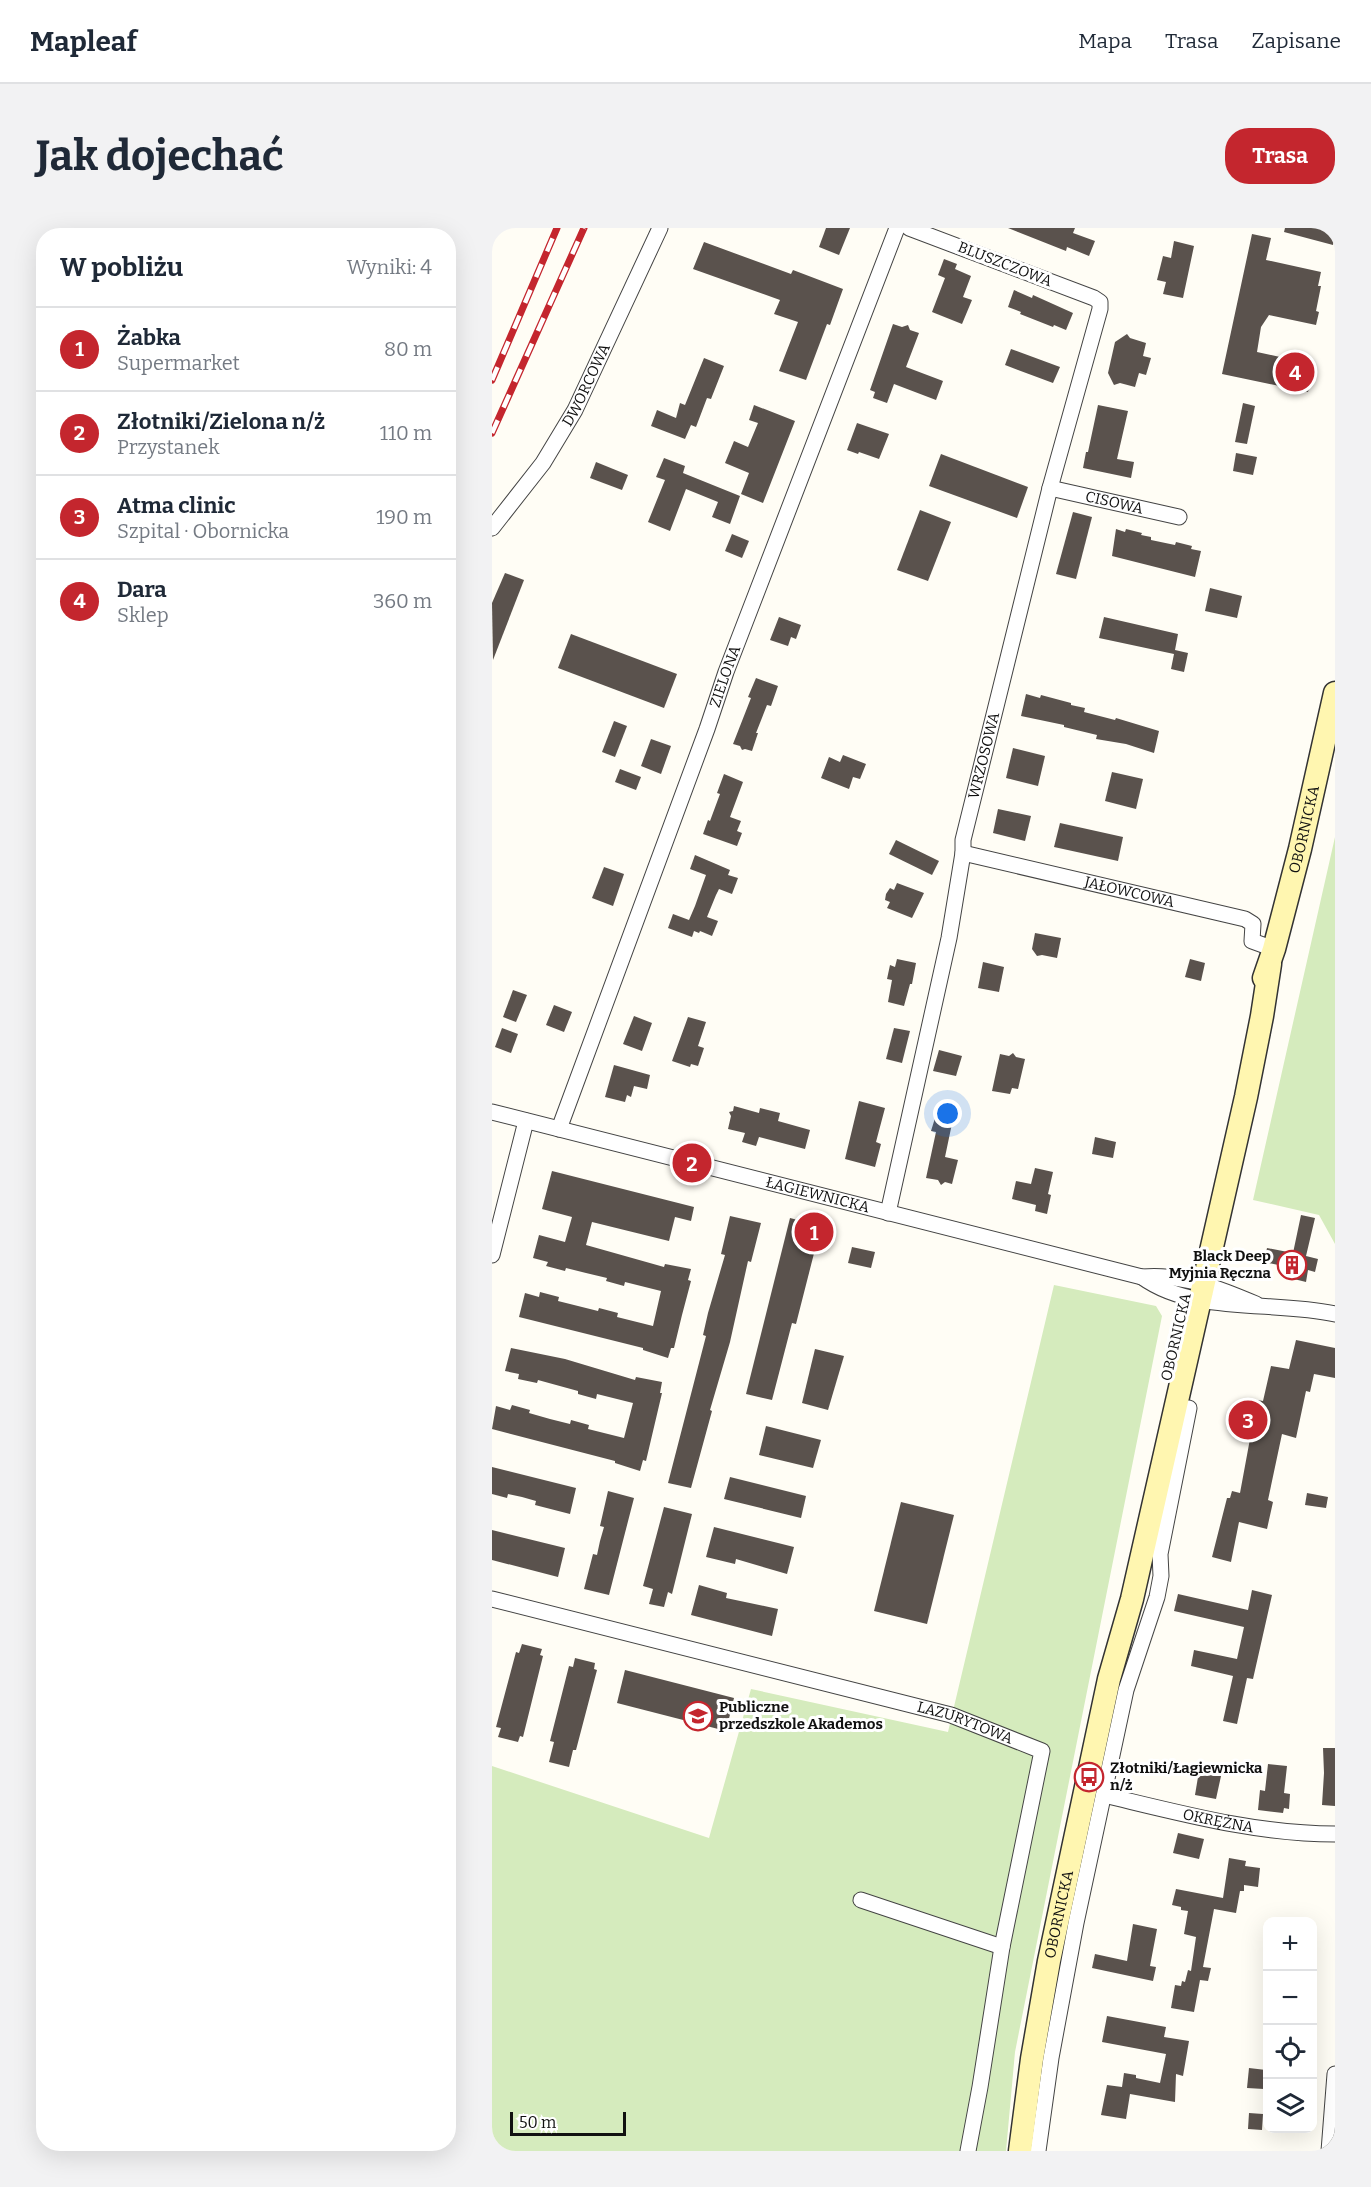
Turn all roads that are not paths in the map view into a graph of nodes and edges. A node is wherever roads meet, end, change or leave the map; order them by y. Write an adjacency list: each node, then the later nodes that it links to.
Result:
1 (660, 228): 7 (street, DWORCOWA)
2 (897, 228): 13 (street, ZIELONA)
3 (909, 228): 4 (street, BLUSZCZOWA)
4 (1100, 302): 5 (street, WRZOSOWA)
5 (1050, 488): 6 (street, CISOWA); 9 (street, WRZOSOWA)
6 (1179, 517)
7 (492, 528)
8 (1335, 693): 10 (main road, OBORNICKA)
9 (963, 853): 10 (street, JAŁOWCOWA); 14 (street, WRZOSOWA)
10 (1272, 956): 16 (main road, OBORNICKA)
11 (492, 1112): 12 (street, ŁAGIEWNICKA)
12 (526, 1121): 13 (street, ŁAGIEWNICKA); 15 (street)
13 (559, 1129): 14 (street, ŁAGIEWNICKA)
14 (888, 1213): 16 (street, ŁAGIEWNICKA)
15 (492, 1255)
16 (1194, 1290): 17 (street, ŁAGIEWNICKA); 26 (main road, OBORNICKA)
17 (1335, 1314)
18 (1189, 1408): 20 (street)
19 (492, 1599): 23 (street, LAZURYTOWA)
20 (1104, 1795): 21 (street, OKRĘŻNA); 27 (street)
21 (1335, 1834)
22 (861, 1900): 23 (street)
23 (1002, 1947): 25 (street, LAZURYTOWA)
24 (1335, 2074): 28 (street)
25 (968, 2151)
26 (1020, 2151)
27 (1038, 2151)
28 (1329, 2151)

